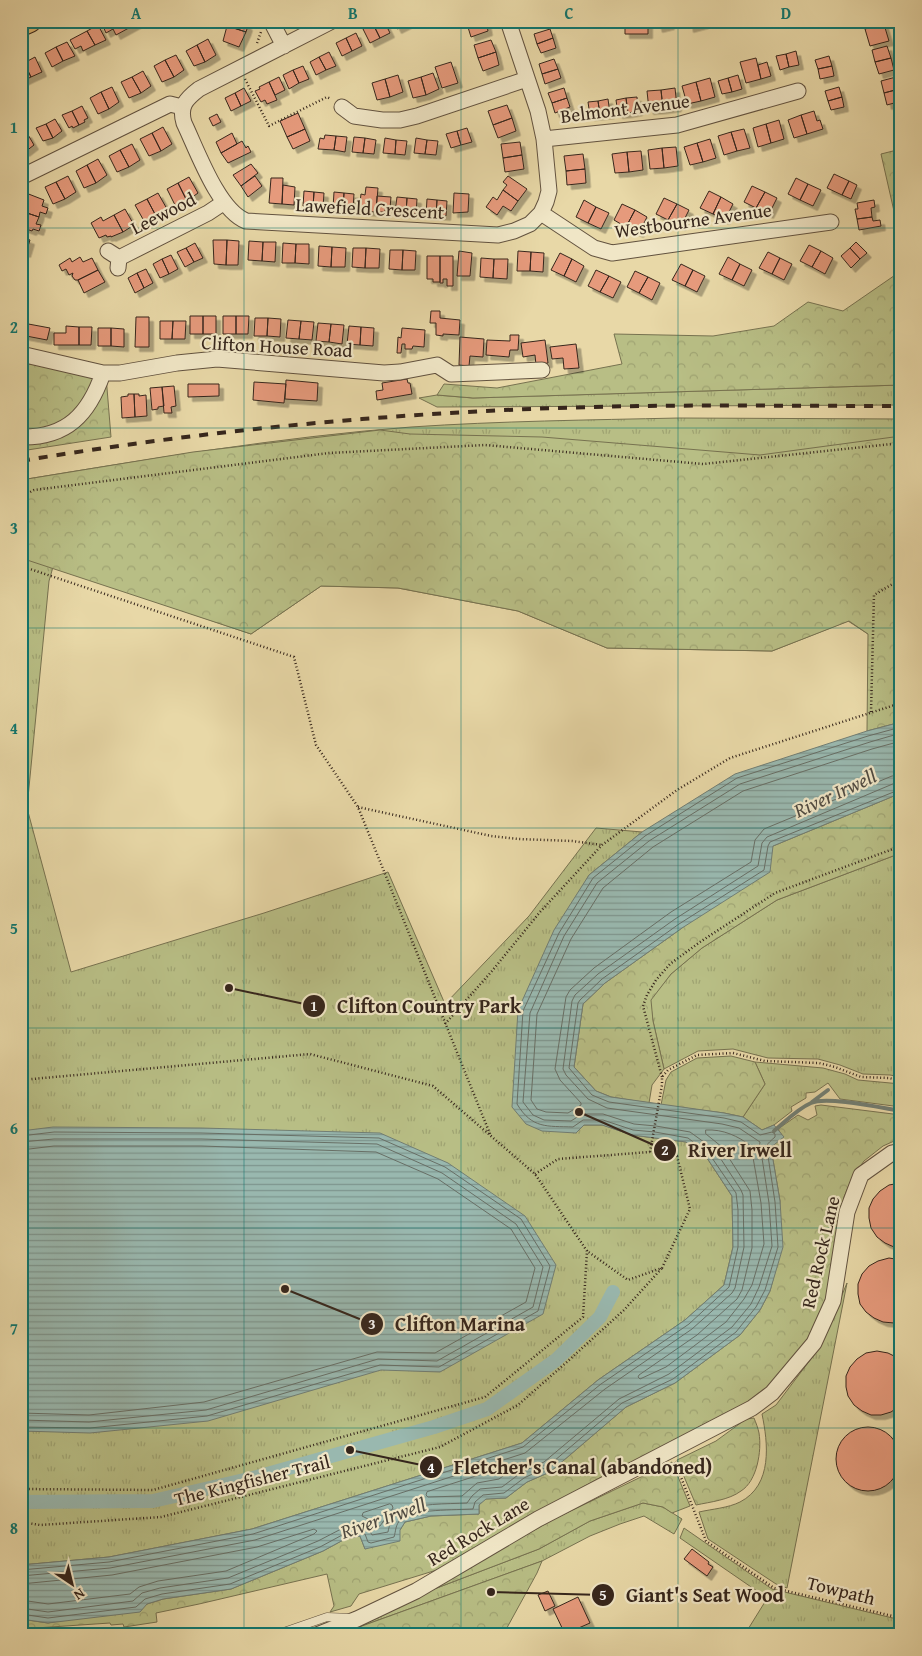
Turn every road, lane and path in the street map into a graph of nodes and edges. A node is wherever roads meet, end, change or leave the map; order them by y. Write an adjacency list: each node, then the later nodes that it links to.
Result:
1 (30, 21): 5 (main road)
2 (271, 21): 6 (street)
3 (332, 21): 6 (street)
4 (508, 21): 8 (street)
5 (21, 26)
6 (284, 46): 7 (street)
7 (240, 68): 10 (street); 11 (path)
8 (527, 79): 11 (street); 12 (street)
9 (802, 90): 12 (street, Belmont Avenue)
10 (182, 107): 13 (street); 14 (street, Lawefield Crescent)
11 (342, 107)
12 (544, 139): 15 (street)
13 (21, 177)
14 (224, 203): 15 (street, Lawefield Crescent); 17 (street, Leewood)
15 (541, 213): 16 (street, Westbourne Avenue)
16 (831, 222)
17 (115, 259)
18 (21, 354): 20 (street, Clifton House Road)
19 (542, 370): 20 (street, Clifton House Road)
20 (102, 373): 21 (street)
21 (21, 437)
22 (901, 442): 23 (path)
23 (21, 497)
24 (21, 566): 28 (path)
25 (901, 579): 27 (path)
26 (901, 702): 27 (path)
27 (870, 712): 29 (path)
28 (358, 807): 29 (path); 31 (path)
29 (602, 845): 31 (path)
30 (901, 846): 32 (path)
31 (445, 1024): 35 (path)
32 (662, 1077): 34 (path); 36 (path)
33 (21, 1080): 35 (path)
34 (901, 1081)
35 (491, 1136): 38 (path)
36 (650, 1150): 38 (path); 40 (path, The Kingfisher Trail)
37 (901, 1150): 41 (street, Red Rock Lane)
38 (535, 1174): 39 (path)
39 (587, 1251): 40 (path); 42 (path)
40 (662, 1268): 43 (path, The Kingfisher Trail)
41 (671, 1451): 44 (path, Towpath); 45 (street, Red Rock Lane)
42 (21, 1488)
43 (21, 1522)
44 (901, 1618)
45 (357, 1619): 46 (lane); 47 (street, Red Rock Lane)
46 (275, 1635)
47 (317, 1635)

